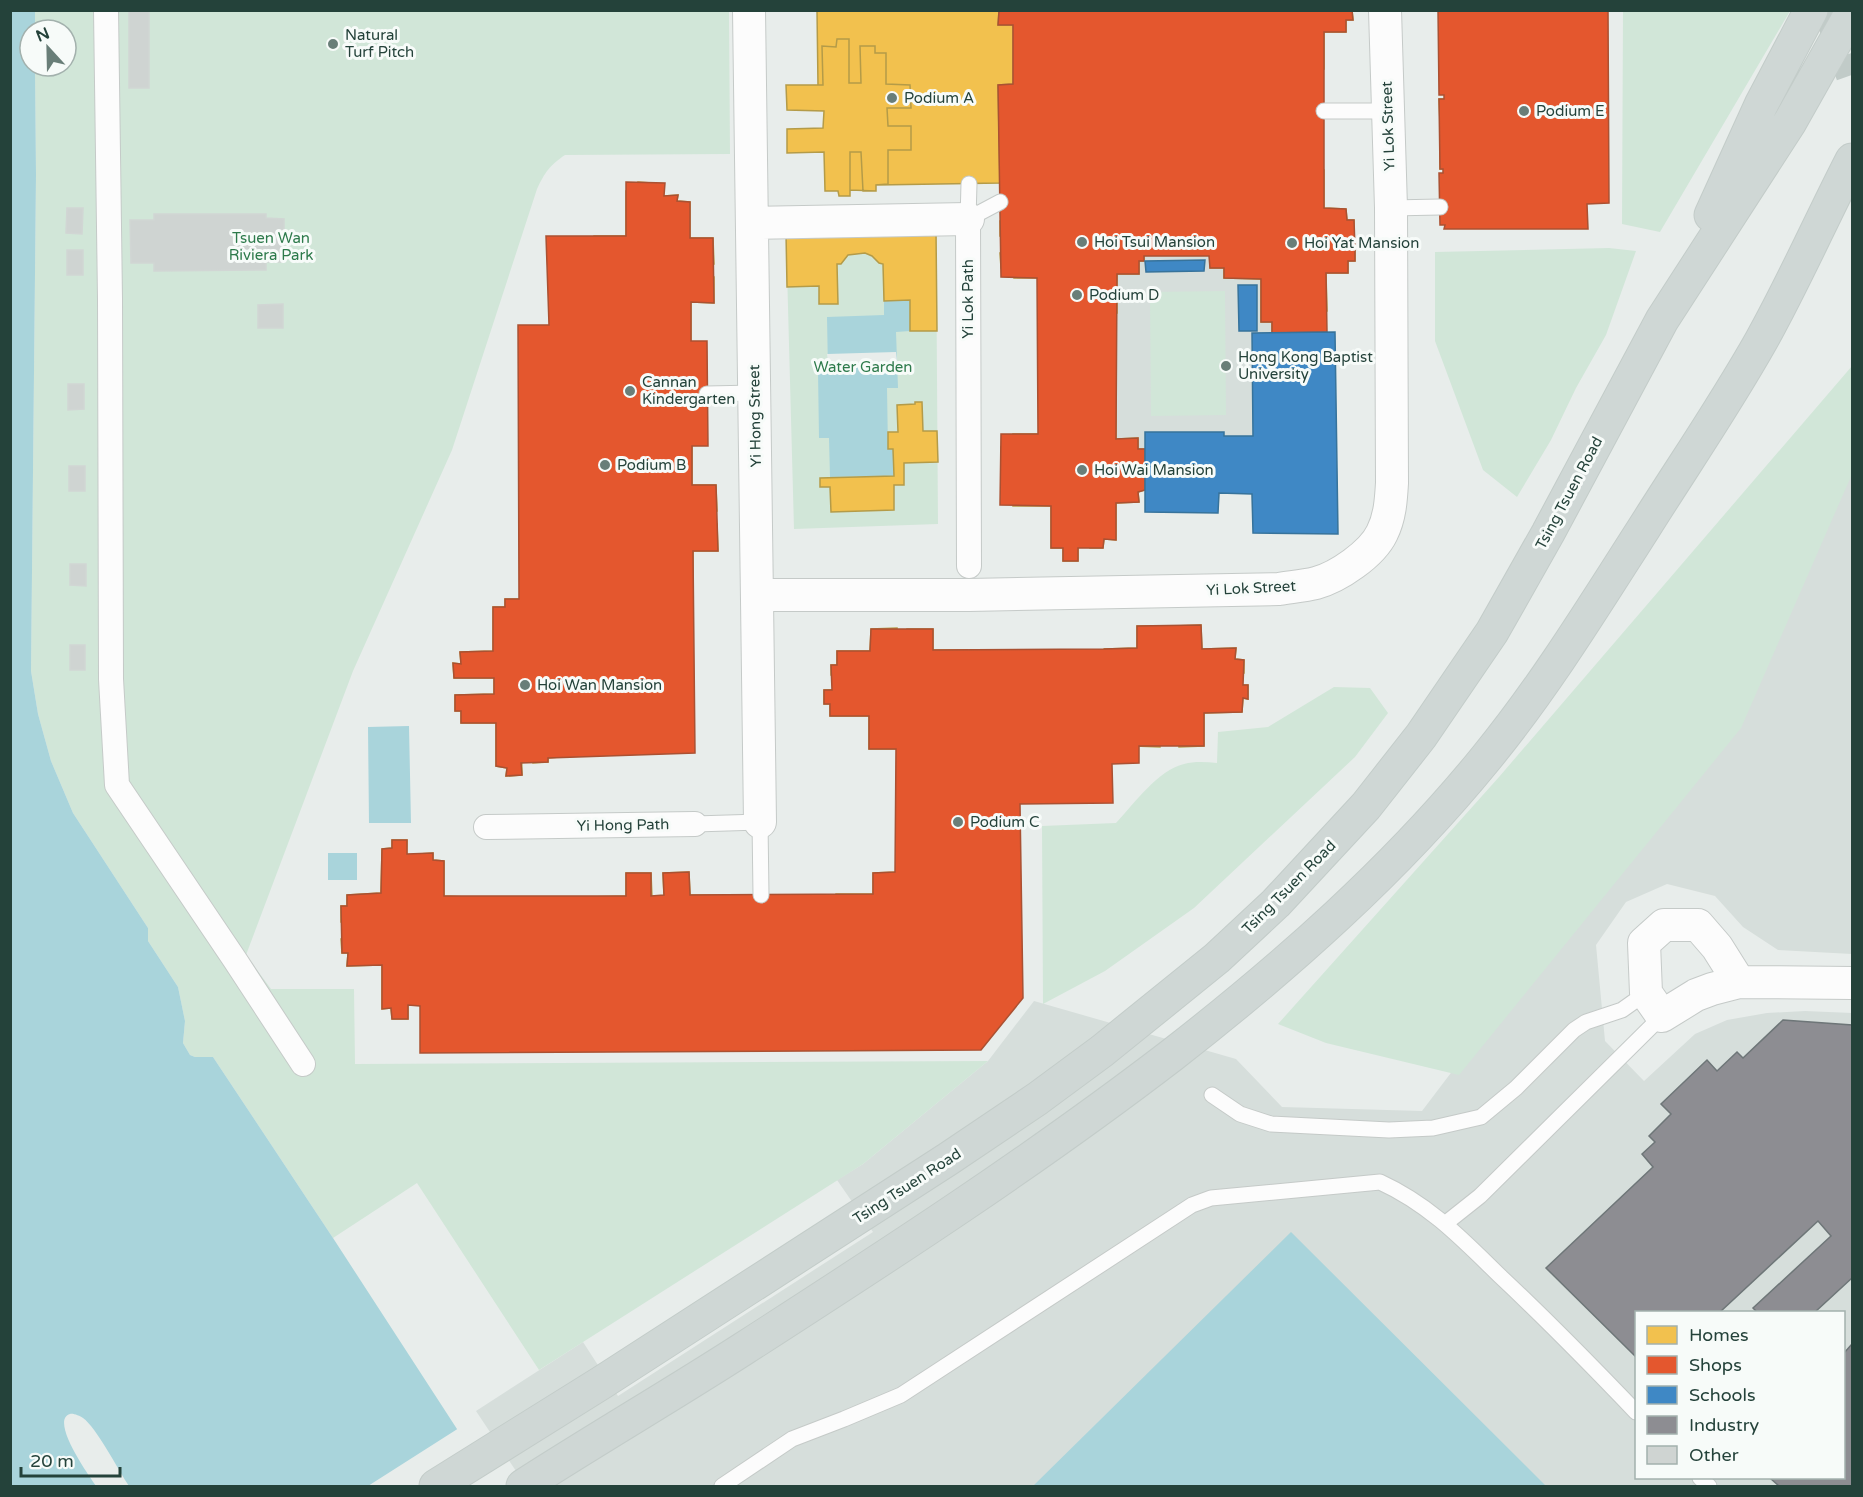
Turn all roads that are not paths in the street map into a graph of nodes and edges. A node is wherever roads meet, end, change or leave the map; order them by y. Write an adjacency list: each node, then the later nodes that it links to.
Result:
1 (106, 10): 29 (street)
2 (749, 10): 15 (street, Yi Hong Street)
3 (1385, 10): 7 (street, Yi Lok Street)
4 (1811, 10): 17 (main road)
5 (1852, 12): 17 (main road, Tsing Tsuen Road)
6 (1324, 111): 7 (lane)
7 (1387, 111): 13 (street, Yi Lok Street)
8 (1852, 160): 16 (main road)
9 (969, 184): 14 (lane)
10 (1852, 192): 16 (main road)
11 (1000, 202): 14 (lane)
12 (1440, 207): 13 (lane)
13 (1390, 208): 20 (street, Yi Lok Street)
14 (968, 219): 15 (street); 20 (street, Yi Lok Path)
15 (753, 223): 18 (street, Yi Hong Street)
16 (1790, 286): 34 (main road)
17 (1662, 320): 33 (main road, Tsing Tsuen Road)
18 (754, 393): 19 (lane); 21 (street, Yi Hong Street)
19 (707, 394)
20 (969, 580): 21 (street, Yi Lok Street)
21 (758, 595): 22 (street, Yi Hong Street)
22 (760, 822): 23 (lane, Yi Hong Path); 25 (lane)
23 (695, 824): 24 (street, Yi Hong Path)
24 (486, 827)
25 (761, 895)
26 (1739, 982): 27 (street); 28 (street); 28 (street)
27 (1852, 983)
28 (1654, 1004): 30 (lane); 31 (lane)
29 (303, 1064)
30 (1212, 1095)
31 (1446, 1223): 32 (lane); 35 (lane)
32 (1635, 1411)
33 (436, 1486)
34 (523, 1486)
35 (722, 1486)

